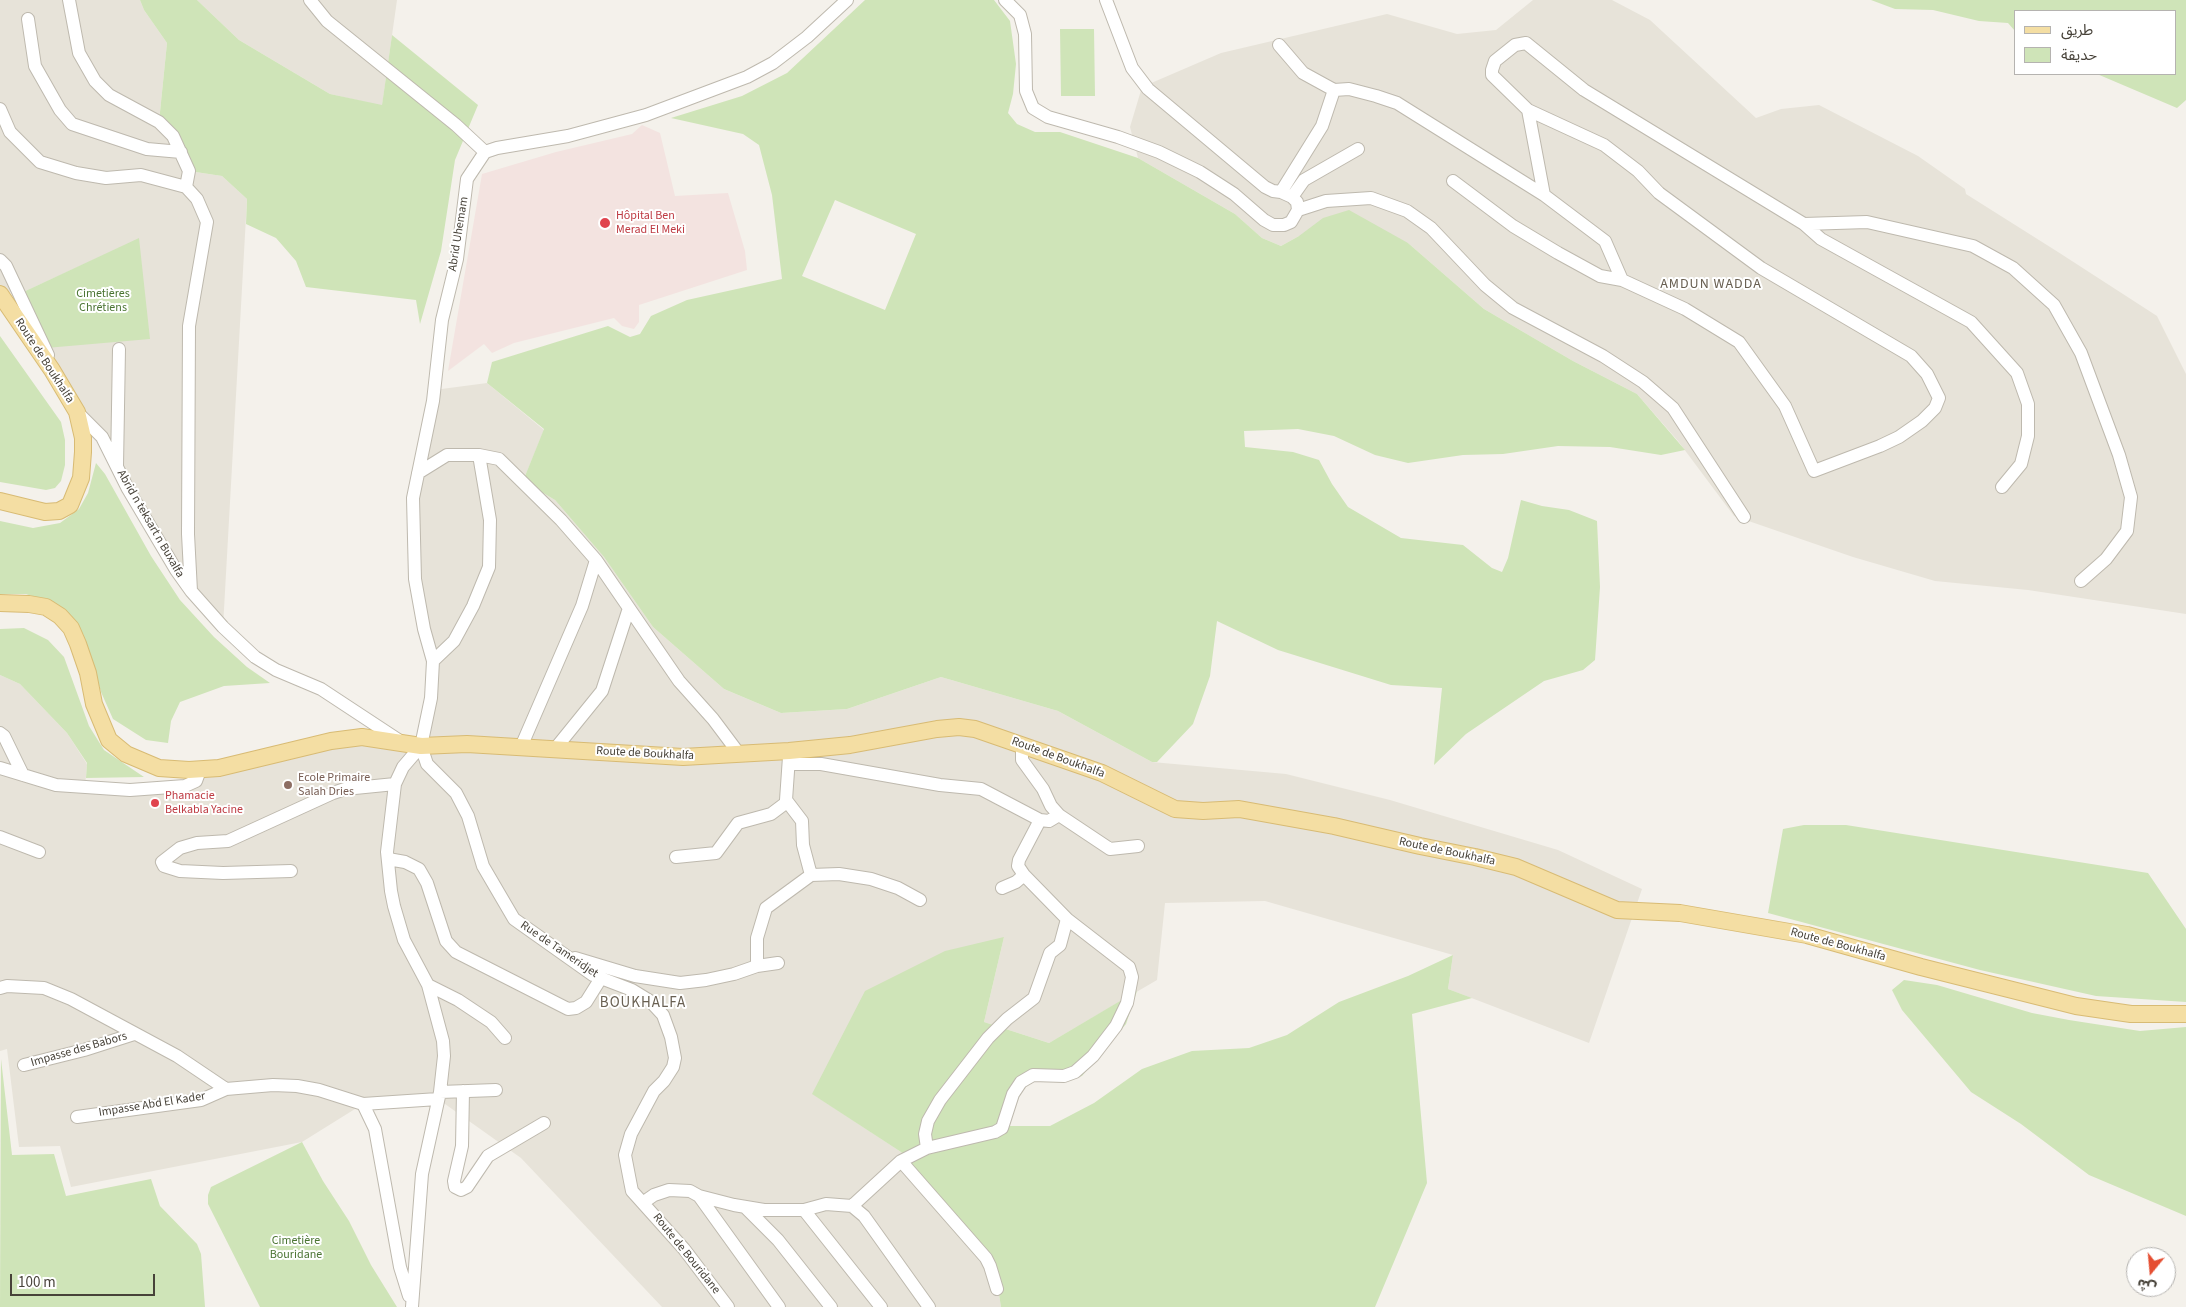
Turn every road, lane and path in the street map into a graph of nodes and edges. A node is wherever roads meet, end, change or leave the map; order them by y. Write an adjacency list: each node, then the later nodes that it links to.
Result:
1 (69, 0): 12 (street)
2 (310, 0): 13 (street)
3 (847, 0): 13 (street)
4 (1005, 0): 18 (street)
5 (1106, 0): 16 (street)
6 (28, 19): 12 (street)
7 (1279, 45): 8 (street)
8 (1334, 90): 16 (street); 17 (street)
9 (0, 109): 15 (street)
10 (1528, 110): 17 (street); 19 (street); 21 (street)
11 (1358, 149): 16 (street)
12 (181, 152): 15 (street)
13 (485, 152): 28 (street, Abrid Uhemam)
14 (1453, 182): 21 (street)
15 (186, 187): 34 (street)
16 (1287, 195): 18 (street)
17 (1544, 195): 21 (street)
18 (1298, 210): 31 (street)
19 (1804, 224): 29 (street); 33 (street)
20 (0, 260): 24 (street)
21 (1622, 280)
22 (0, 294): 24 (main road, Route de Boukhalfa)
23 (119, 349): 27 (street)
24 (52, 370): 25 (main road, Route de Boukhalfa)
25 (78, 412): 27 (street, Abrid n teksart n Buxalfa); 30 (main road, Route de Boukhalfa)
26 (479, 455): 28 (street); 32 (street); 37 (street)
27 (117, 468): 34 (street, Abrid n teksart n Buxalfa)
28 (418, 472): 37 (street, Abrid Uhemam)
29 (2002, 488)
30 (0, 501)
31 (1744, 516)
32 (596, 560): 36 (street); 41 (street)
33 (2082, 581)
34 (191, 591): 39 (street, Abrid n teksart n Buxalfa)
35 (0, 603): 46 (main road, Route de Boukhalfa)
36 (629, 608): 42 (street); 43 (street)
37 (432, 661): 39 (street, Abrid Uhemam)
38 (0, 733): 47 (street)
39 (413, 745): 41 (main road, Route de Boukhalfa); 46 (main road, Route de Boukhalfa); 48 (street); 63 (street, Rue de Tameridjet)
40 (1022, 745): 44 (main road, Route de Boukhalfa); 50 (street); 70 (main road, Route de Boukhalfa)
41 (521, 747): 42 (main road, Route de Boukhalfa)
42 (555, 749): 43 (main road, Route de Boukhalfa)
43 (740, 755): 44 (main road, Route de Boukhalfa)
44 (789, 757): 49 (street); 51 (street)
45 (0, 768): 47 (street)
46 (200, 770): 47 (street)
47 (23, 775)
48 (395, 784): 56 (street); 57 (street)
49 (787, 802): 55 (street); 58 (street)
50 (1059, 815): 51 (street); 53 (street)
51 (1040, 820): 59 (street)
52 (0, 837): 54 (street)
53 (1138, 846)
54 (39, 852)
55 (676, 857)
56 (388, 859): 66 (street); 67 (street)
57 (290, 871)
58 (811, 875): 61 (street); 65 (street)
59 (1024, 875): 60 (street); 62 (street)
60 (1002, 888)
61 (920, 900)
62 (1067, 919): 81 (street); 81 (street)
63 (565, 956): 65 (street); 66 (street, Rue de Tameridjet)
64 (778, 963): 65 (street)
65 (758, 966)
66 (601, 978): 69 (street, Rue de Tameridjet)
67 (428, 985): 72 (street); 77 (street)
68 (0, 988): 71 (street)
69 (650, 1001): 84 (street, Route de Bouridane)
70 (2186, 1014)
71 (134, 1034): 73 (street, Impasse des Babors); 74 (street)
72 (505, 1038)
73 (24, 1065)
74 (226, 1089): 78 (street, Impasse Abd El Kader); 79 (street, Impasse Abd El Kader)
75 (496, 1090): 76 (street)
76 (462, 1091): 77 (street); 80 (street)
77 (439, 1096): 78 (street); 89 (street)
78 (363, 1104): 89 (street)
79 (77, 1117)
80 (544, 1123)
81 (927, 1148): 82 (street)
82 (901, 1161): 85 (street); 88 (street)
83 (699, 1196): 84 (street); 86 (street); 91 (street)
84 (644, 1202): 90 (street, Route de Bouridane)
85 (852, 1206): 87 (street); 94 (street)
86 (746, 1208): 87 (street); 92 (street)
87 (804, 1210): 93 (street)
88 (997, 1289)
89 (412, 1305)
90 (728, 1307)
91 (779, 1307)
92 (831, 1307)
93 (881, 1307)
94 (929, 1307)

